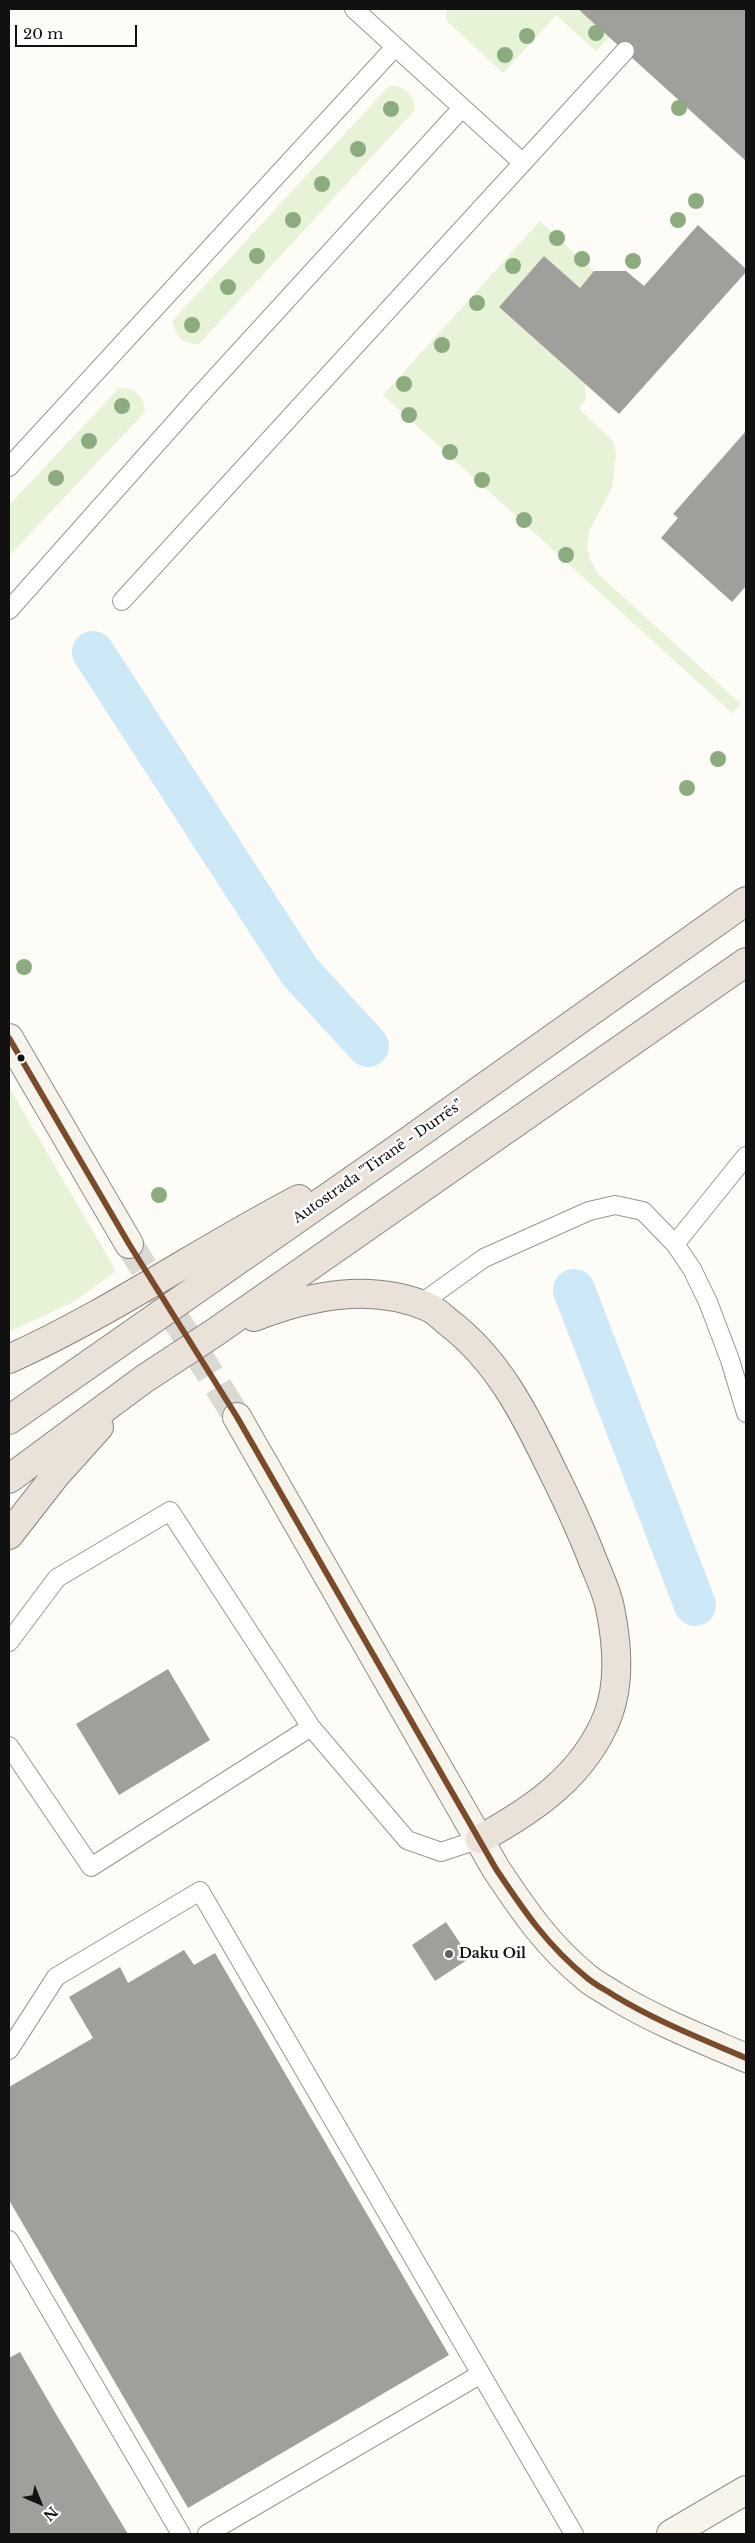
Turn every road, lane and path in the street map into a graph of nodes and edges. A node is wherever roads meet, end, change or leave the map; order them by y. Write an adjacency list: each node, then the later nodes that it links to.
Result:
1 (354, 9): 2 (lane)
2 (395, 47): 4 (lane); 6 (lane)
3 (625, 51): 5 (lane)
4 (462, 108): 5 (lane); 8 (lane)
5 (523, 163): 7 (lane)
6 (9, 467)
7 (122, 601)
8 (9, 610)
9 (746, 901): 12 (highway, Autostrada "Tiranë - Durrës")
10 (746, 962): 17 (highway)
11 (9, 1038): 14 (main road)
12 (400, 1147): 18 (highway); 22 (highway, Autostrada "Tiranë - Durrës")
13 (746, 1156): 15 (lane)
14 (129, 1244)
15 (675, 1244): 16 (lane); 20 (lane)
16 (420, 1304): 17 (highway); 28 (highway)
17 (214, 1333): 19 (highway)
18 (9, 1359)
19 (144, 1379): 23 (highway); 24 (highway)
20 (746, 1413)
21 (237, 1417): 28 (main road)
22 (9, 1420)
23 (9, 1479)
24 (9, 1535)
25 (9, 1642): 26 (lane)
26 (311, 1726): 27 (lane); 28 (lane)
27 (9, 1746)
28 (480, 1839): 30 (main road)
29 (9, 2050): 32 (lane)
30 (746, 2058)
31 (9, 2240): 34 (lane)
32 (481, 2374): 35 (lane); 36 (lane)
33 (746, 2490): 37 (main road)
34 (181, 2534)
35 (207, 2534)
36 (574, 2534)
37 (671, 2534)

